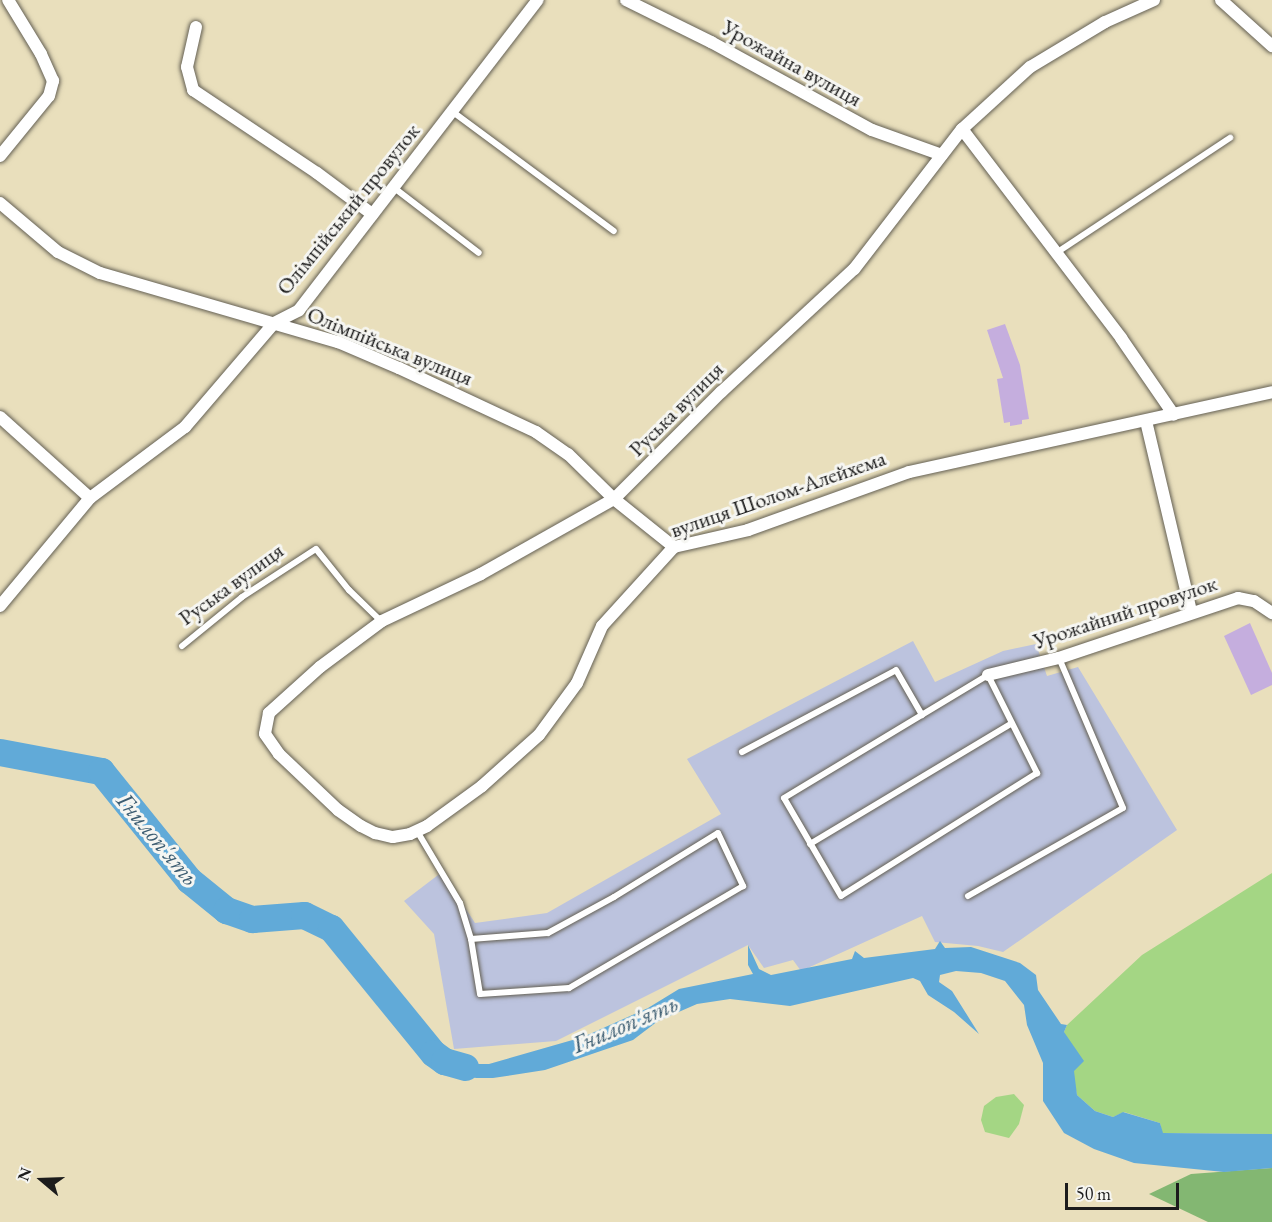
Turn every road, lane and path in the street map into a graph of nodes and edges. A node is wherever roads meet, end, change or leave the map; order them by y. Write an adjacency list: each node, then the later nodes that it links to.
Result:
1 (8, 0): 12 (street)
2 (538, 0): 8 (street, Олімпійський провулок)
3 (626, 0): 11 (street, Урожайна вулиця)
4 (1154, 0): 9 (street, Руська вулиця)
5 (1221, 0): 7 (street)
6 (196, 27): 15 (street)
7 (1272, 46)
8 (453, 112): 13 (street, Олімпійський провулок); 16 (lane)
9 (962, 129): 11 (street, Руська вулиця); 18 (street)
10 (1230, 138): 18 (lane)
11 (942, 155): 25 (street, Руська вулиця)
12 (0, 156)
13 (393, 187): 15 (street, Олімпійський провулок); 17 (lane)
14 (0, 203): 19 (street, Олімпійська вулиця)
15 (372, 214): 19 (street, Олімпійський провулок)
16 (614, 231)
17 (479, 253)
18 (1056, 254): 21 (street)
19 (274, 323): 24 (street, Олімпійський провулок); 25 (street, Олімпійська вулиця)
20 (1272, 392): 21 (street, вулиця Шолом-Алейхема)
21 (1174, 415): 23 (street, вулиця Шолом-Алейхема)
22 (0, 417): 24 (street)
23 (1146, 421): 26 (street, вулиця Шолом-Алейхема); 28 (street)
24 (90, 498): 27 (street, Олімпійський провулок)
25 (614, 500): 26 (street, Олімпійська вулиця); 30 (street, Руська вулиця)
26 (674, 546): 37 (street, вулиця Шолом-Алейхема)
27 (0, 606)
28 (1191, 612): 29 (street, Урожайний провулок); 32 (street, Урожайний провулок)
29 (1272, 613)
30 (382, 621): 31 (lane, Руська вулиця); 37 (street, вулиця Шолом-Алейхема)
31 (182, 646)
32 (1059, 658): 33 (street, Урожайний провулок); 39 (lane)
33 (988, 675): 34 (lane); 35 (lane)
34 (922, 715): 36 (lane); 38 (lane)
35 (1012, 723): 38 (lane); 38 (lane)
36 (742, 752)
37 (417, 831): 40 (lane)
38 (810, 844)
39 (968, 896)
40 (471, 939): 40 (lane)

